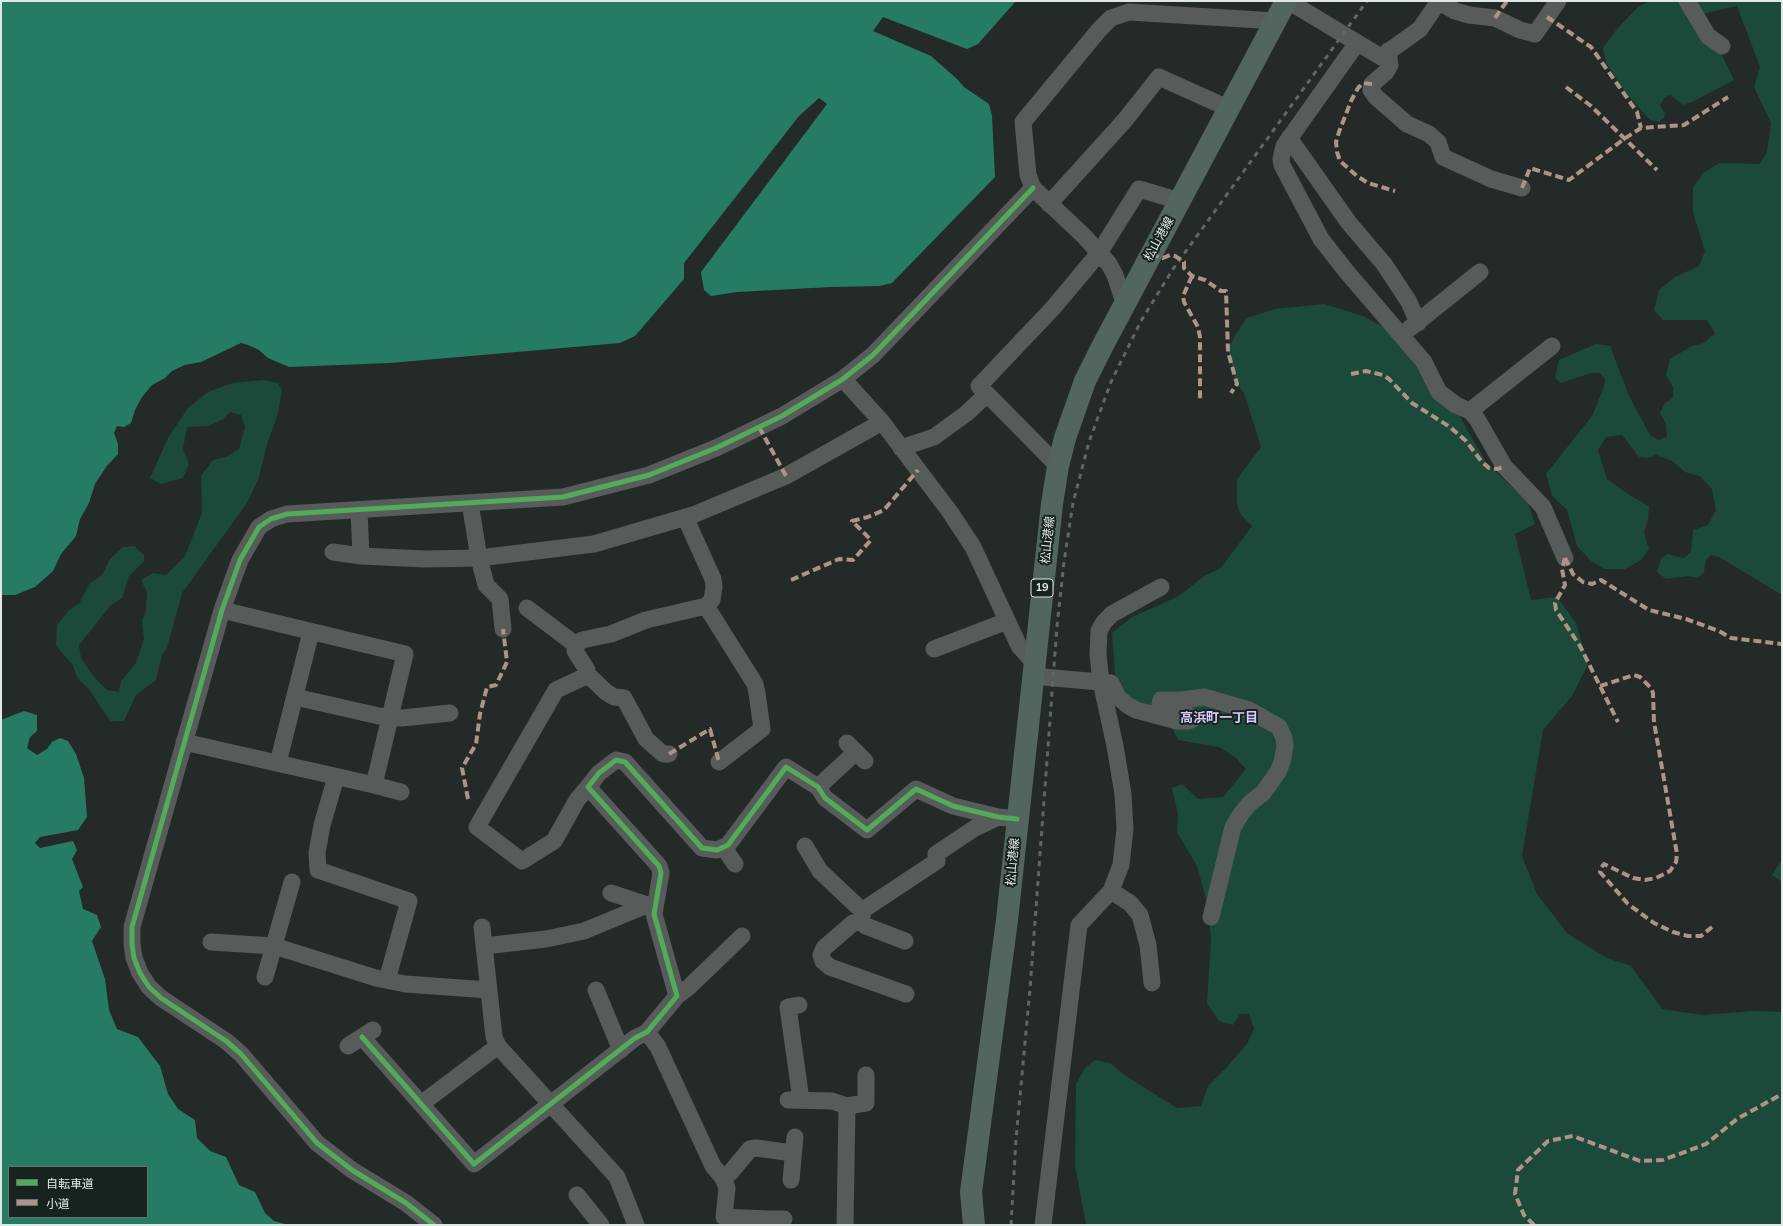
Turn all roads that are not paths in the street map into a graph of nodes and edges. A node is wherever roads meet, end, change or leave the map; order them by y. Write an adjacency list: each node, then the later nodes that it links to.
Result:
1 (1287, 1): 5 (main road, 松山港線 / 19); 6 (street)
2 (1439, 1): 3 (street); 8 (street)
3 (1558, 1)
4 (1687, 1): 7 (street)
5 (1276, 21): 9 (main road, 松山港線 / 19); 11 (street)
6 (1357, 43): 8 (street); 10 (street)
7 (1722, 46)
8 (1388, 52): 12 (street)
9 (1230, 109): 13 (main road, 松山港線 / 19); 14 (street)
10 (1289, 138): 18 (street); 19 (street)
11 (1033, 188): 14 (street); 21 (street)
12 (1522, 188)
13 (1180, 201): 15 (street); 17 (main road, 松山港線 / 19)
14 (1049, 204): 15 (street)
15 (1099, 253): 17 (street); 22 (street)
16 (1480, 272): 18 (street)
17 (1124, 303): 26 (main road, 松山港線 / 19)
18 (1418, 323): 19 (street)
19 (1402, 335): 23 (street)
20 (1552, 346): 23 (street)
21 (843, 379): 24 (street); 27 (street)
22 (987, 394): 25 (street); 26 (street)
23 (1470, 411): 33 (street)
24 (882, 422): 25 (street); 29 (street)
25 (901, 448): 38 (street)
26 (1058, 466): 43 (main road, 松山港線 / 19)
27 (470, 503): 28 (street); 32 (street)
28 (359, 510): 31 (street); 37 (street)
29 (685, 517): 32 (street); 35 (street)
30 (333, 552): 31 (street)
31 (361, 556): 32 (street)
32 (479, 558): 39 (street)
33 (1565, 558)
34 (1161, 587): 45 (street)
35 (706, 606): 41 (street); 52 (street)
36 (527, 608): 41 (street)
37 (222, 610): 40 (street); 49 (street)
38 (1007, 621): 42 (street); 43 (street)
39 (504, 629)
40 (311, 632): 46 (street); 48 (street)
41 (576, 645): 44 (street)
42 (934, 650)
43 (1033, 669): 45 (street); 59 (main road, 松山港線 / 19)
44 (587, 674): 51 (street); 56 (street)
45 (1101, 682): 64 (street); 68 (street)
46 (295, 697): 48 (street); 53 (street)
47 (450, 713): 48 (street)
48 (390, 717): 55 (street)
49 (184, 742): 53 (street); 95 (street)
50 (856, 752): 57 (street)
51 (669, 754)
52 (719, 762)
53 (278, 763): 54 (street)
54 (336, 777): 55 (street); 76 (street)
55 (374, 785): 58 (street)
56 (588, 787): 61 (street); 66 (street)
57 (818, 787): 59 (street); 61 (street)
58 (401, 792)
59 (1008, 818): 67 (street); 99 (main road, 松山港線 / 19)
60 (805, 846): 67 (street)
61 (724, 848): 62 (street)
62 (735, 864)
63 (292, 882): 73 (street)
64 (1111, 891): 77 (street); 100 (street)
65 (611, 893): 66 (street)
66 (650, 906): 74 (street); 81 (street)
67 (862, 916): 71 (street); 80 (street)
68 (1211, 917)
69 (482, 927): 74 (street)
70 (742, 936): 81 (street)
71 (905, 941)
72 (211, 942): 73 (street)
73 (274, 946): 75 (street); 76 (street)
74 (484, 946): 78 (street)
75 (265, 977)
76 (387, 980): 78 (street)
77 (1152, 983)
78 (489, 990): 85 (street)
79 (596, 990): 86 (street)
80 (906, 994)
81 (677, 996): 83 (street)
82 (799, 1005): 90 (street)
83 (648, 1032): 86 (street); 91 (street)
84 (361, 1038): 88 (street)
85 (498, 1046): 88 (street); 89 (street)
86 (621, 1050): 89 (street)
87 (866, 1075): 90 (street)
88 (421, 1104): 89 (street)
89 (552, 1105): 97 (street)
90 (847, 1106): 98 (street)
91 (724, 1178): 92 (street); 94 (street)
92 (791, 1180)
93 (577, 1195): 96 (street)
94 (773, 1221)
95 (434, 1225)
96 (601, 1225)
97 (636, 1225)
98 (845, 1225)
99 (974, 1225)
100 (1043, 1225)

